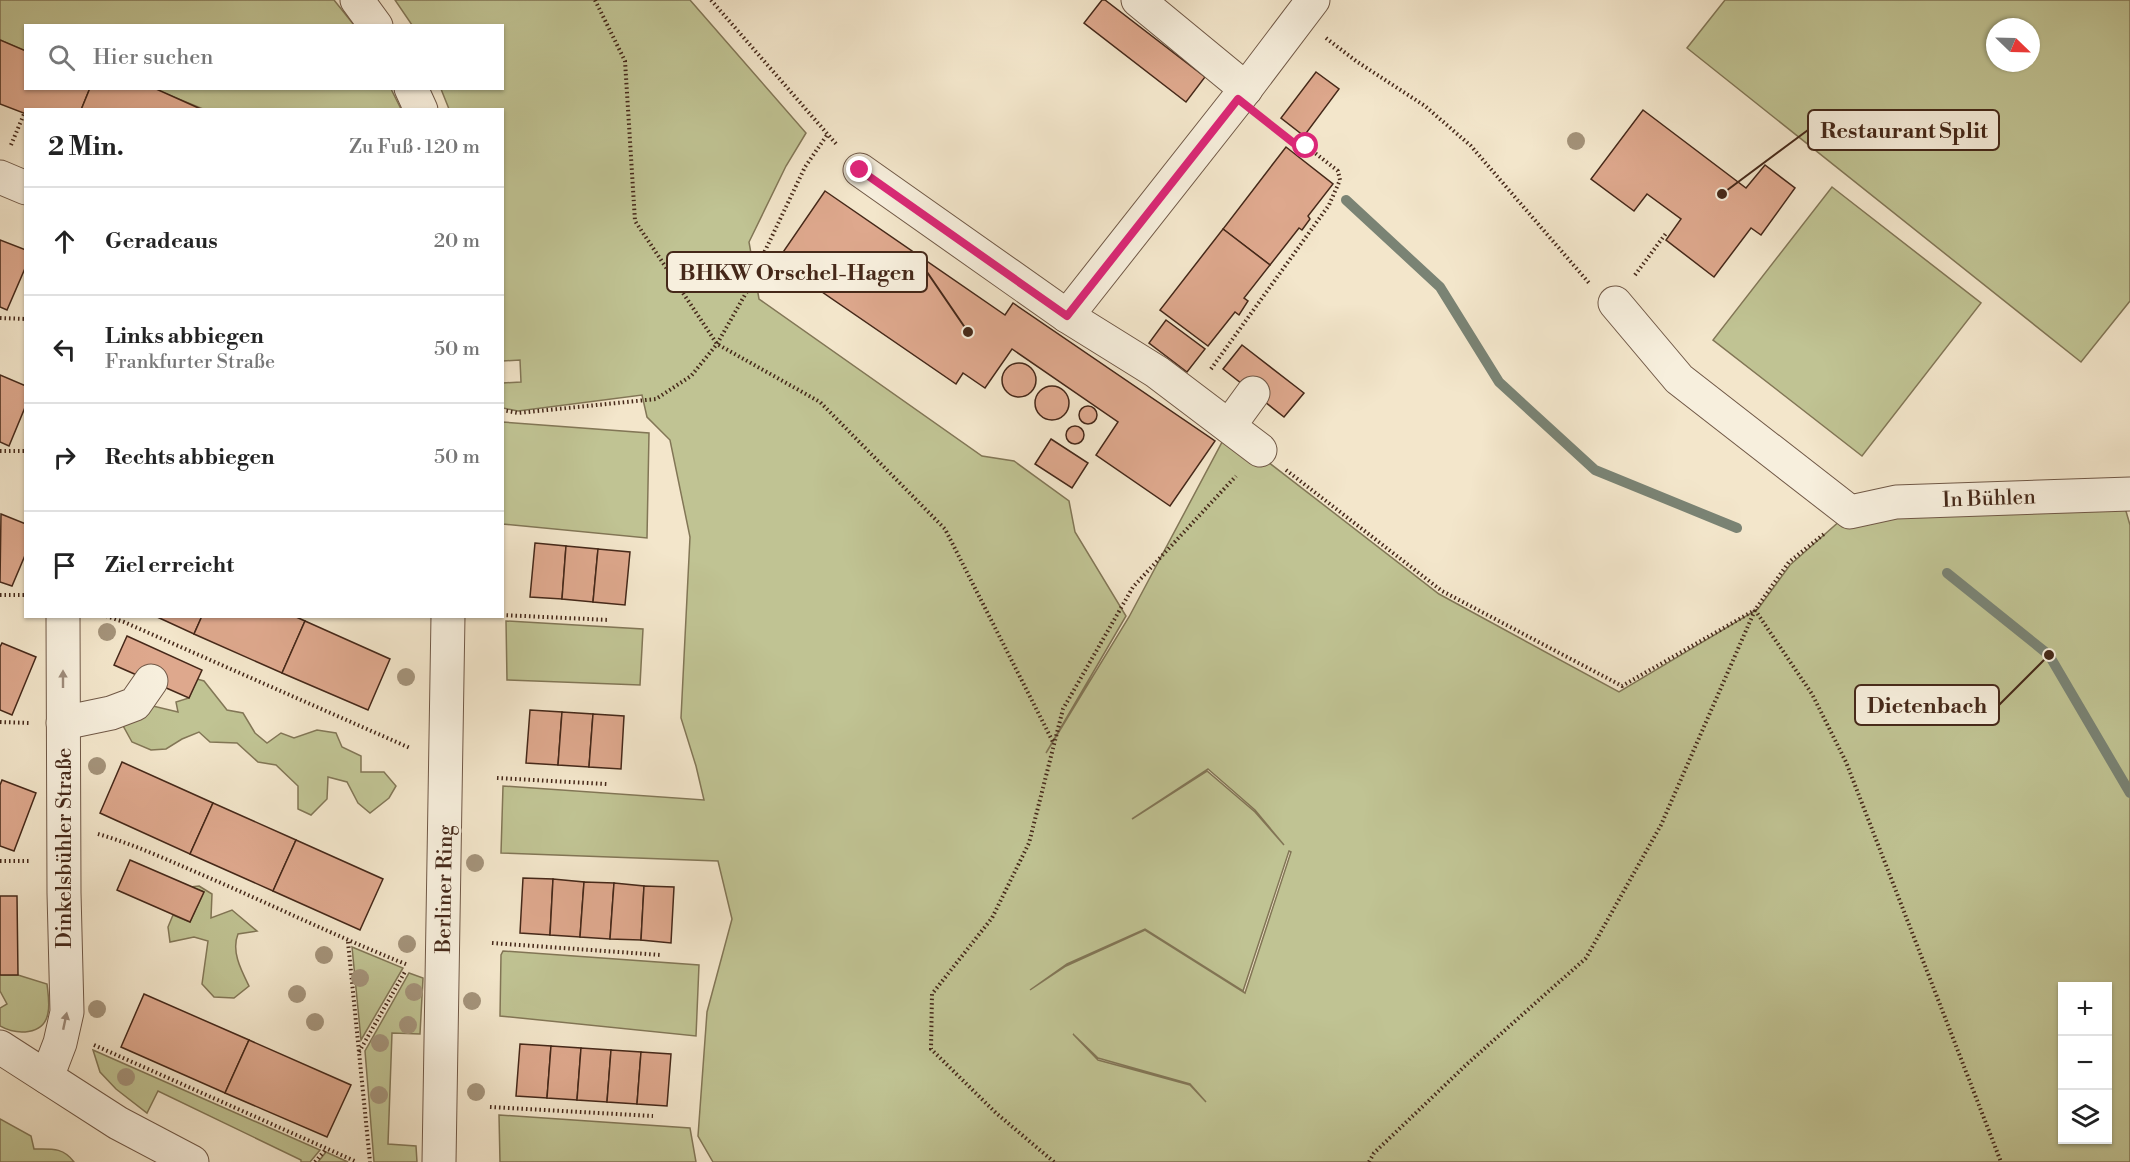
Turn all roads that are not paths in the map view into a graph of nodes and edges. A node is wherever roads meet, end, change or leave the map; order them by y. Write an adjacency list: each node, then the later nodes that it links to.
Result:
1 (357, 0): 4 (street)
2 (1138, 0): 6 (street)
3 (1307, 9): 6 (street)
4 (375, 24)
5 (412, 90): 7 (street)
6 (1242, 94): 12 (street)
7 (420, 108)
8 (860, 170): 12 (street)
9 (0, 177): 10 (street)
10 (24, 187)
11 (1615, 303): 16 (street, In Bühlen)
12 (1067, 316): 14 (street)
13 (1253, 393): 14 (street)
14 (1229, 426): 15 (street)
15 (1260, 450)
16 (2130, 494)
17 (63, 618): 20 (street, Dinkelsbühler Straße, one-way to 17)
18 (448, 618): 24 (street, Berliner Ring)
19 (151, 681): 20 (street)
20 (63, 723): 22 (street, Dinkelsbühler Straße, one-way to 20)
21 (0, 1047): 22 (street)
22 (47, 1077): 23 (street)
23 (192, 1162)
24 (439, 1162)

